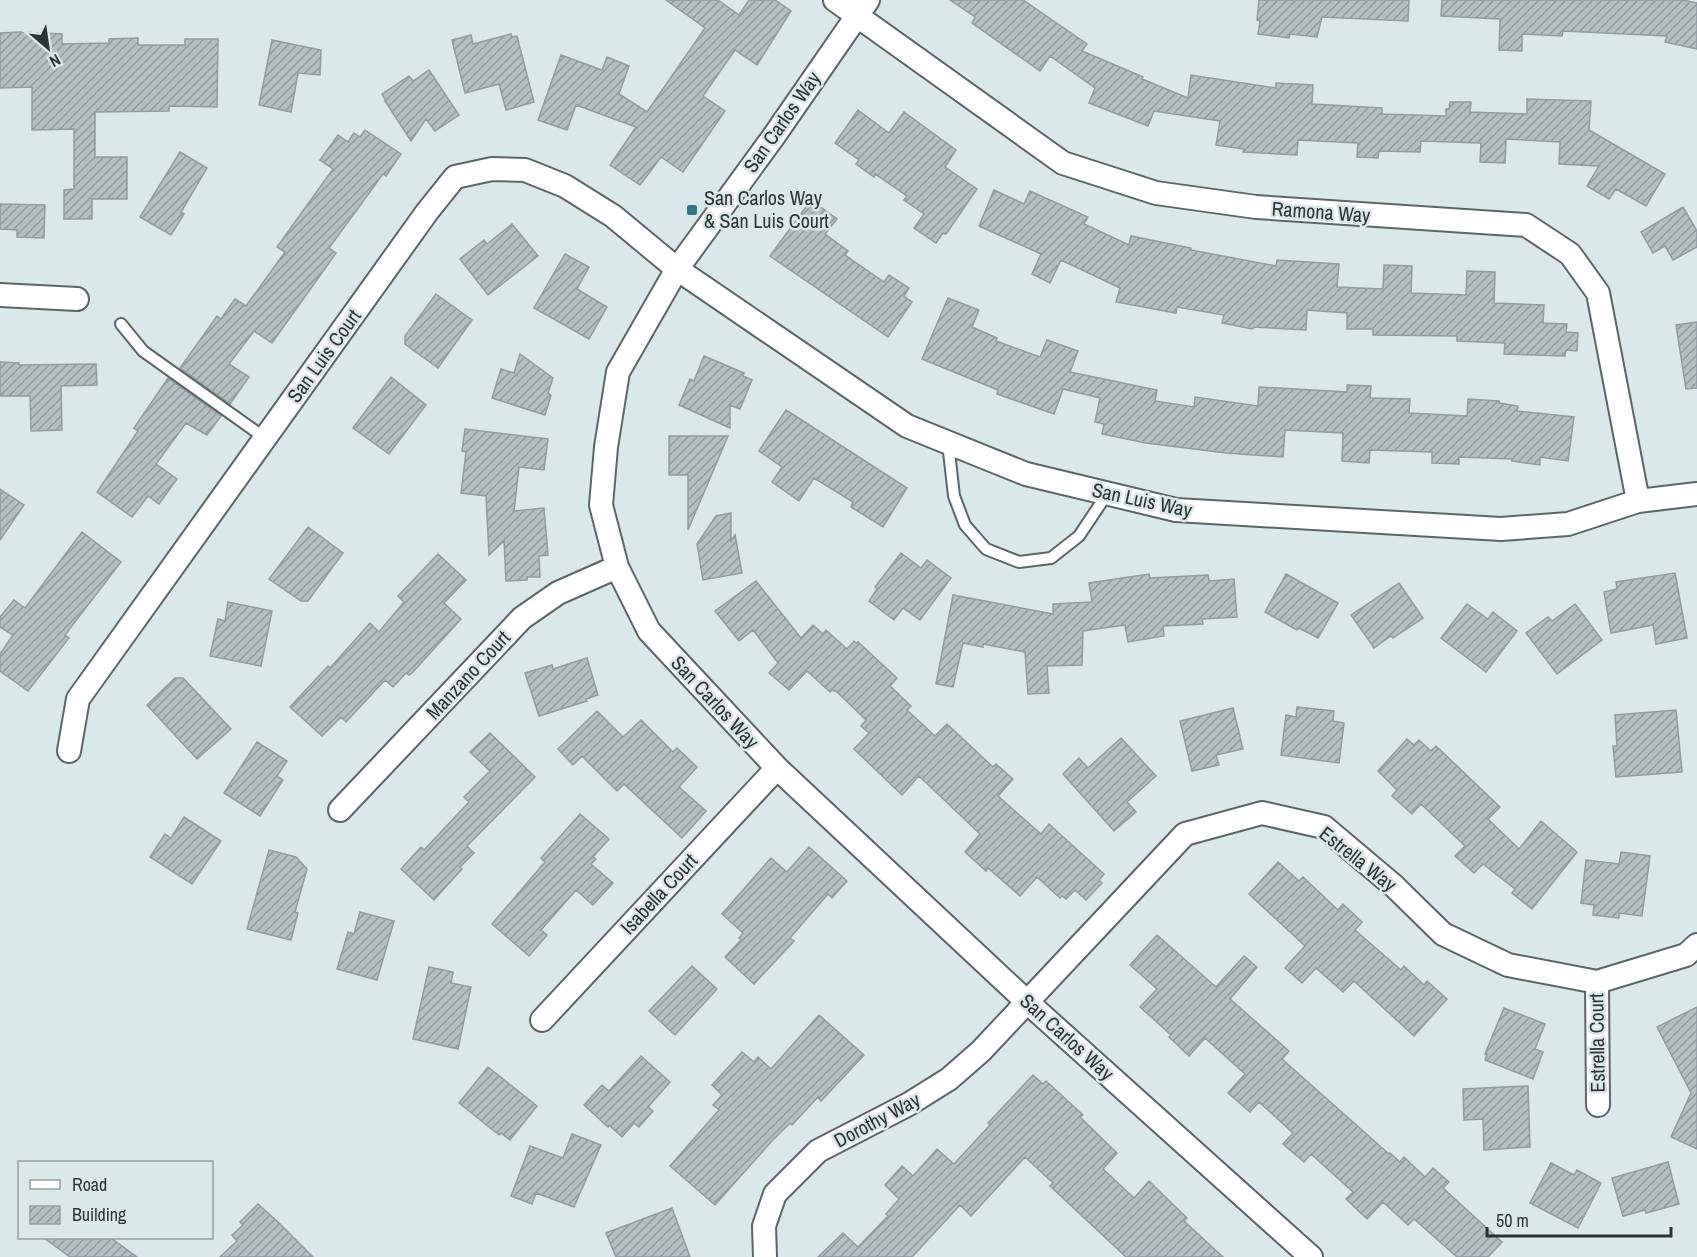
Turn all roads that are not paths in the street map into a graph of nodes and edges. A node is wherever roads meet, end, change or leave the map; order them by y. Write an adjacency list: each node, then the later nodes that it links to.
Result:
1 (835, 0): 2 (street, Ramona Way)
2 (862, 7): 3 (street, San Carlos Way); 11 (street, Ramona Way)
3 (677, 268): 7 (street, San Luis Court); 8 (street, San Luis Way); 12 (street, San Carlos Way)
4 (0, 295): 5 (street)
5 (76, 299)
6 (121, 324): 7 (lane)
7 (265, 438): 13 (street, San Luis Court)
8 (948, 442): 9 (street, San Luis Way); 9 (lane)
9 (1107, 494): 11 (street, San Luis Way)
10 (1697, 494): 11 (street, San Luis Way)
11 (1638, 501)
12 (617, 567): 14 (street, San Carlos Way); 15 (street, Manzano Court)
13 (69, 751)
14 (777, 768): 18 (street, San Carlos Way); 19 (street, Isabella Court)
15 (340, 810)
16 (1697, 945): 17 (street, Estrella Way)
17 (1597, 982): 18 (street, Estrella Way); 20 (street, Estrella Court)
18 (1026, 1001): 21 (street, Dorothy Way); 22 (street, San Carlos Way)
19 (542, 1020)
20 (1598, 1105)
21 (765, 1257)
22 (1311, 1257)

